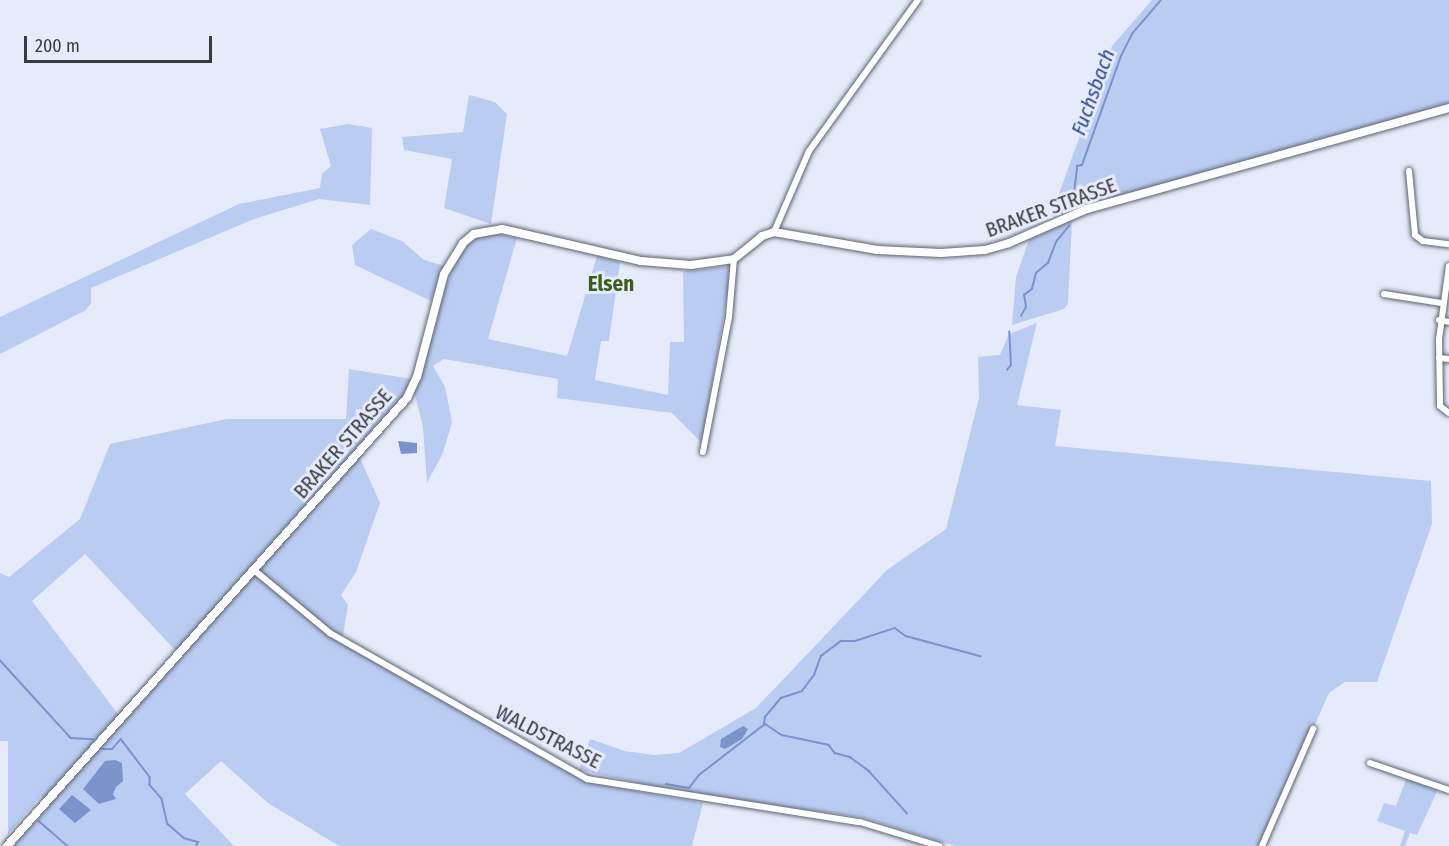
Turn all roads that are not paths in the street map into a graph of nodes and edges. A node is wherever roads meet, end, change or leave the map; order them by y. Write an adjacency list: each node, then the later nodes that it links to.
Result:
1 (918, 0): 4 (street)
2 (1449, 108): 4 (main road, BRAKER STRASSE)
3 (1409, 171): 5 (street)
4 (774, 232): 6 (main road, BRAKER STRASSE)
5 (1449, 244)
6 (734, 259): 15 (street); 16 (main road, BRAKER STRASSE)
7 (1449, 266): 9 (street)
8 (1384, 294): 9 (street)
9 (1441, 303): 10 (street)
10 (1439, 320): 11 (street); 12 (street)
11 (1449, 322)
12 (1439, 358): 13 (street); 14 (street)
13 (1449, 359)
14 (1449, 413)
15 (703, 452)
16 (254, 570): 20 (main road, BRAKER STRASSE); 21 (street, WALDSTRASSE)
17 (1313, 729): 22 (street)
18 (1370, 763): 19 (street)
19 (1449, 790)
20 (7, 846)
21 (939, 846)
22 (1262, 846)

